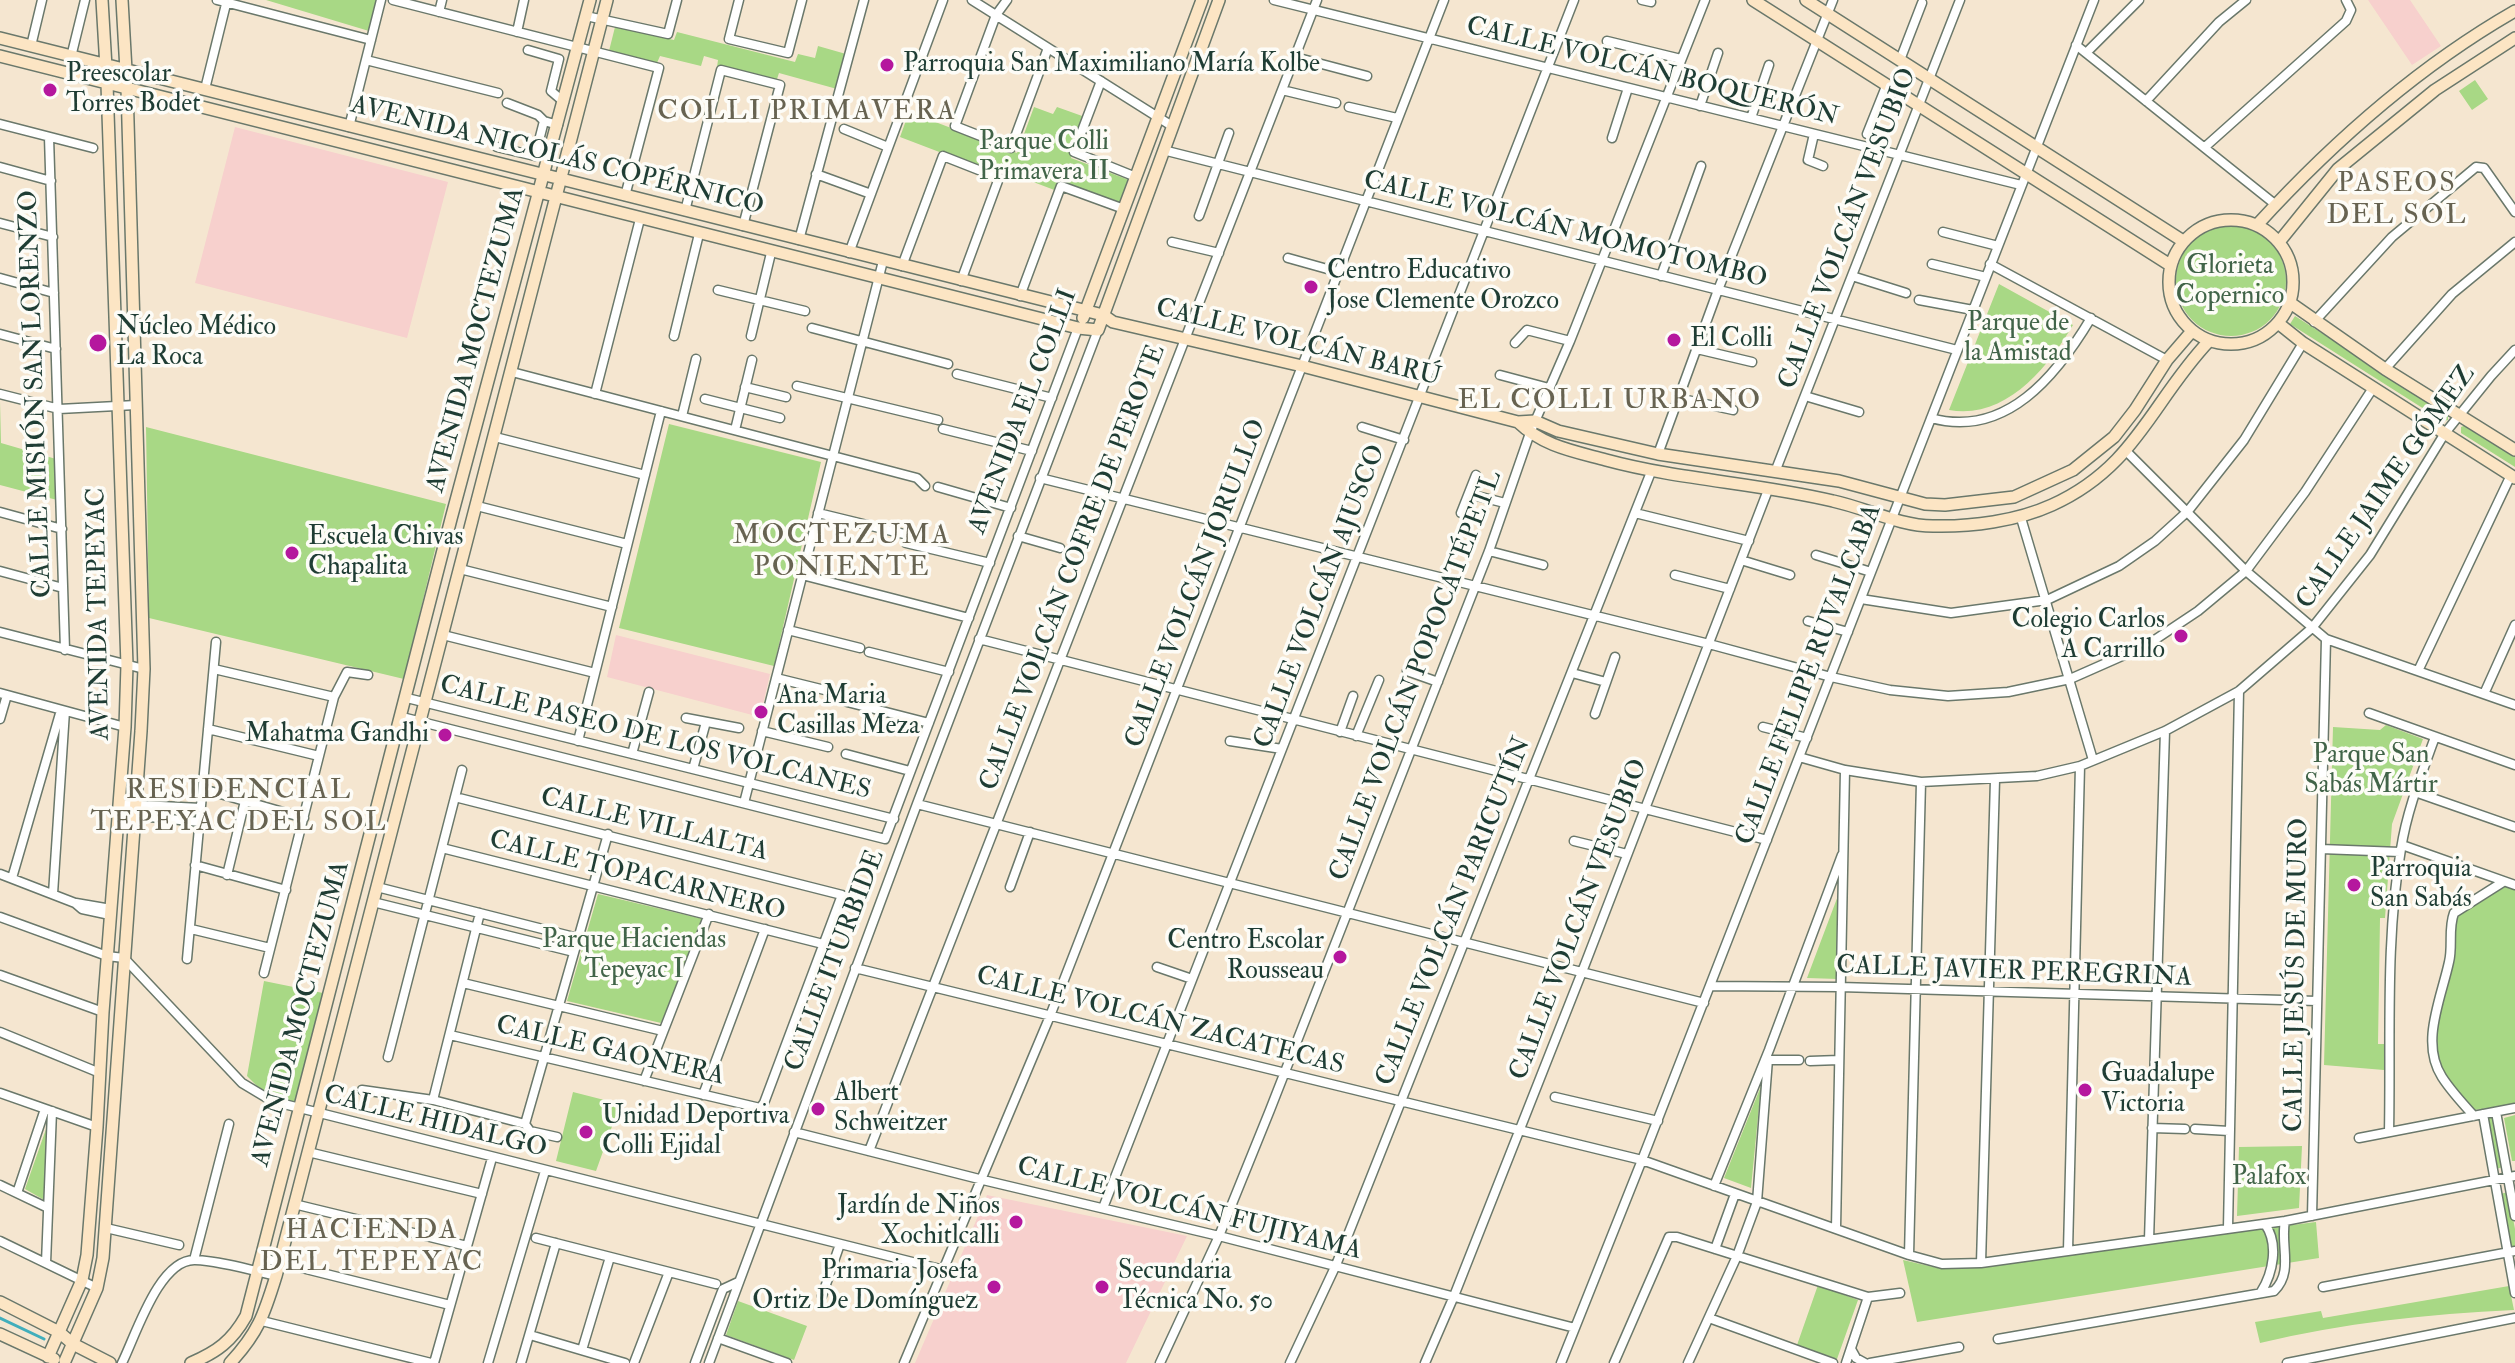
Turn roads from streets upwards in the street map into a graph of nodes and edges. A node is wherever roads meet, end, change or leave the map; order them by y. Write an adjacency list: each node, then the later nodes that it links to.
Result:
1 (42, 0): 50 (street)
2 (85, 0): 58 (street)
3 (102, 0): 64 (street, AVENIDA TEPEYAC)
4 (122, 0): 66 (street, AVENIDA TEPEYAC)
5 (381, 0): 46 (street)
6 (393, 0): 37 (street)
7 (442, 0): 37 (street)
8 (524, 0): 42 (street)
9 (590, 0): 40 (street, AVENIDA MOCTEZUMA)
10 (607, 0): 41 (street, AVENIDA MOCTEZUMA)
11 (677, 0): 41 (street)
12 (739, 0): 13 (street)
13 (802, 0)
14 (864, 0): 115 (street)
15 (943, 0): 104 (street)
16 (972, 0): 39 (street)
17 (1007, 0): 39 (street)
18 (1202, 0): 87 (street, AVENIDA EL COLLI)
19 (1219, 0): 93 (street, AVENIDA EL COLLI)
20 (1274, 0): 35 (street, CALLE VOLCÁN BOQUERÓN)
21 (1317, 0): 35 (street, CALLE VOLCÁN COFRE DE PEROTE)
22 (1444, 0): 45 (street, CALLE VOLCÁN JORULLO)
23 (1574, 0): 65 (street, CALLE VOLCÁN AJUSCO)
24 (1705, 0): 60 (street, CALLE VOLCÁN POPOCATÉPETL)
25 (1753, 0): 47 (street)
26 (1806, 0): 38 (street)
27 (1833, 0): 38 (street)
28 (1960, 0): 69 (street, CALLE VOLCÁN VESUBIO)
29 (2094, 0): 49 (street, CALLE FELIPE RUVALCABA)
30 (2139, 0): 56 (street)
31 (2246, 0): 80 (street)
32 (2346, 0): 105 (street)
33 (223, 1): 46 (street); 75 (street)
34 (1922, 3): 62 (street)
35 (1313, 10): 45 (street, CALLE VOLCÁN BOQUERÓN); 59 (street, CALLE VOLCÁN COFRE DE PEROTE)
36 (2515, 11): 67 (street)
37 (439, 12): 42 (street)
38 (1827, 13): 47 (street); 62 (street)
39 (996, 15): 52 (street); 52 (street)
40 (586, 16): 41 (street); 51 (street, AVENIDA MOCTEZUMA)
41 (602, 20): 54 (street, AVENIDA MOCTEZUMA)
42 (517, 32): 51 (street)
43 (0, 38): 50 (street, AVENIDA NICOLÁS COPÉRNICO)
44 (2515, 38): 77 (street)
45 (1429, 39): 65 (street, CALLE VOLCÁN BOQUERÓN); 88 (street, CALLE VOLCÁN JORULLO)
46 (371, 40): 61 (street)
47 (1817, 40): 72 (street); 94 (street)
48 (1607, 41): 60 (street)
49 (2076, 45): 56 (street); 102 (street, CALLE FELIPE RUVALCABA)
50 (31, 46): 58 (street, AVENIDA NICOLÁS COPÉRNICO)
51 (578, 47): 54 (street); 81 (street, AVENIDA MOCTEZUMA)
52 (1048, 48): 70 (street)
53 (528, 50): 81 (street)
54 (594, 51): 118 (street, AVENIDA MOCTEZUMA); 123 (street)
55 (1718, 53): 85 (street)
56 (2086, 53): 80 (street)
57 (0, 56): 71 (street, AVENIDA NICOLÁS COPÉRNICO)
58 (71, 57): 64 (street, AVENIDA NICOLÁS COPÉRNICO)
59 (1295, 57): 68 (street); 76 (street, CALLE VOLCÁN COFRE DE PEROTE)
60 (1681, 59): 79 (street, CALLE VOLCÁN POPOCATÉPETL)
61 (366, 60): 78 (street); 95 (street)
62 (1900, 60): 69 (street)
63 (1769, 65): 89 (street)
64 (106, 66): 66 (street, AVENIDA NICOLÁS COPÉRNICO); 71 (street, AVENIDA TEPEYAC)
65 (1548, 68): 74 (street, CALLE VOLCÁN BOQUERÓN); 135 (street, CALLE VOLCÁN AJUSCO)
66 (126, 70): 73 (street, AVENIDA TEPEYAC); 75 (street, AVENIDA NICOLÁS COPÉRNICO)
67 (2423, 73): 77 (street); 126 (street)
68 (1367, 76)
69 (1930, 79): 84 (street, CALLE VOLCÁN VESUBIO); 102 (street)
70 (1101, 81): 87 (street); 117 (street)
71 (107, 84): 73 (street, AVENIDA NICOLÁS COPÉRNICO); 219 (street, AVENIDA TEPEYAC)
72 (1887, 84): 84 (street); 99 (street)
73 (127, 88): 121 (street, AVENIDA NICOLÁS COPÉRNICO); 218 (street, AVENIDA TEPEYAC)
74 (1628, 88): 79 (street, CALLE VOLCÁN BOQUERÓN); 101 (street)
75 (205, 89): 95 (street, AVENIDA NICOLÁS COPÉRNICO)
76 (1282, 90): 83 (street); 113 (street, CALLE VOLCÁN COFRE DE PEROTE)
77 (2435, 90): 142 (street)
78 (498, 93)
79 (1666, 97): 85 (street, CALLE VOLCÁN BOQUERÓN); 150 (street, CALLE VOLCÁN POPOCATÉPETL)
80 (2146, 101): 105 (street)
81 (564, 102): 92 (street, AVENIDA MOCTEZUMA)
82 (507, 103): 90 (street)
83 (1336, 103)
84 (1920, 105): 108 (street, CALLE VOLCÁN VESUBIO); 114 (street)
85 (1700, 106): 89 (street, CALLE VOLCÁN BOQUERÓN)
86 (1349, 107): 88 (street)
87 (1158, 117): 93 (street); 117 (street, AVENIDA EL COLLI)
88 (1397, 118): 125 (street, CALLE VOLCÁN JORULLO)
89 (1751, 118): 94 (street, CALLE VOLCÁN BOQUERÓN)
90 (544, 121): 92 (street); 103 (street)
91 (0, 124): 100 (street)
92 (558, 125): 116 (street, AVENIDA MOCTEZUMA)
93 (1172, 126): 107 (street, AVENIDA EL COLLI)
94 (1782, 126): 98 (street, CALLE VOLCÁN BOQUERÓN); 163 (street)
95 (349, 127): 116 (street, AVENIDA NICOLÁS COPÉRNICO)
96 (844, 129): 104 (street)
97 (1229, 133): 109 (street)
98 (1814, 134): 108 (street, CALLE VOLCÁN BOQUERÓN); 111 (street)
99 (1867, 134)
100 (49, 137): 106 (street); 119 (street, CALLE MISIÓN SAN LORENZO)
101 (1612, 138)
102 (2037, 146): 114 (street, CALLE FELIPE RUVALCABA); 140 (street)
103 (497, 147)
104 (888, 147): 122 (street)
105 (2205, 147): 126 (street)
106 (93, 148)
107 (1163, 150): 109 (street, CALLE VOLCÁN MOMOTOMBO); 174 (street, AVENIDA EL COLLI)
108 (1900, 155): 120 (street, CALLE VOLCÁN BOQUERÓN); 157 (street, CALLE VOLCÁN VESUBIO)
109 (1218, 164): 113 (street, CALLE VOLCÁN MOMOTOMBO); 130 (street)
110 (1701, 166): 156 (street)
111 (1823, 166)
112 (0, 167): 119 (street)
113 (1250, 172): 125 (street, CALLE VOLCÁN MOMOTOMBO); 147 (street, CALLE VOLCÁN COFRE DE PEROTE)
114 (2027, 172): 120 (street, CALLE FELIPE RUVALCABA); 153 (street)
115 (816, 174): 122 (street); 139 (street)
116 (544, 176): 118 (street, AVENIDA NICOLÁS COPÉRNICO); 121 (street, AVENIDA MOCTEZUMA)
117 (1136, 177): 127 (street, AVENIDA EL COLLI)
118 (562, 179): 123 (street, AVENIDA NICOLÁS COPÉRNICO); 124 (street, AVENIDA MOCTEZUMA)
119 (51, 181): 138 (street, CALLE MISIÓN SAN LORENZO)
120 (2021, 185): 144 (street, CALLE FELIPE RUVALCABA)
121 (540, 193): 124 (street, AVENIDA NICOLÁS COPÉRNICO); 331 (street, AVENIDA MOCTEZUMA)
122 (871, 194): 146 (street)
123 (625, 196): 128 (street, AVENIDA NICOLÁS COPÉRNICO)
124 (558, 197): 131 (street, AVENIDA NICOLÁS COPÉRNICO); 202 (street, AVENIDA MOCTEZUMA)
125 (1366, 201): 135 (street, CALLE VOLCÁN MOMOTOMBO); 155 (street, CALLE VOLCÁN JORULLO)
126 (2276, 205): 133 (street)
127 (1124, 209): 166 (street); 172 (street, AVENIDA EL COLLI)
128 (685, 211): 134 (street, AVENIDA NICOLÁS COPÉRNICO); 134 (street)
129 (2515, 212): 176 (street)
130 (1199, 216)
131 (640, 219): 137 (street, AVENIDA NICOLÁS COPÉRNICO); 210 (street)
132 (0, 223): 138 (street)
133 (2257, 225): 140 (street); 142 (street)
134 (743, 226): 139 (street, AVENIDA NICOLÁS COPÉRNICO)
135 (1485, 231): 150 (street, CALLE VOLCÁN MOMOTOMBO); 213 (street, CALLE VOLCÁN AJUSCO)
136 (1943, 232): 144 (street)
137 (699, 234): 145 (street, AVENIDA NICOLÁS COPÉRNICO); 183 (street)
138 (53, 237): 164 (street, CALLE MISIÓN SAN LORENZO)
139 (799, 240): 146 (street, AVENIDA NICOLÁS COPÉRNICO)
140 (2183, 241): 153 (street)
141 (1172, 242): 147 (street)
142 (2279, 242): 169 (street)
143 (2515, 242): 201 (street)
144 (1998, 246): 152 (street, CALLE FELIPE RUVALCABA)
145 (771, 253): 160 (street, AVENIDA NICOLÁS COPÉRNICO); 167 (street)
146 (849, 253): 149 (street, AVENIDA NICOLÁS COPÉRNICO)
147 (1219, 253): 185 (street, CALLE VOLCÁN COFRE DE PEROTE)
148 (1288, 258): 155 (street)
149 (883, 261): 154 (street, AVENIDA NICOLÁS COPÉRNICO); 160 (street)
150 (1602, 261): 156 (street, CALLE VOLCÁN MOMOTOMBO); 187 (street, CALLE VOLCÁN POPOCATÉPETL)
151 (1932, 264): 158 (street)
152 (1990, 264): 158 (street, CALLE FELIPE RUVALCABA); 173 (street)
153 (2170, 265): 181 (street)
154 (902, 266): 161 (street, AVENIDA NICOLÁS COPÉRNICO); 161 (street)
155 (1338, 272): 200 (street, CALLE VOLCÁN JORULLO)
156 (1661, 276): 163 (street, CALLE VOLCÁN MOMOTOMBO)
157 (1852, 276): 165 (street); 175 (street, CALLE VOLCÁN VESUBIO)
158 (1986, 277): 170 (street, CALLE FELIPE RUVALCABA)
159 (0, 278): 164 (street)
160 (878, 280): 179 (street, AVENIDA NICOLÁS COPÉRNICO); 186 (street)
161 (961, 281): 166 (street, AVENIDA NICOLÁS COPÉRNICO)
162 (718, 290): 167 (street)
163 (1718, 290): 175 (street, CALLE VOLCÁN MOMOTOMBO); 192 (street)
164 (54, 293): 191 (street, CALLE MISIÓN SAN LORENZO)
165 (1906, 293)
166 (1020, 296): 172 (street, AVENIDA NICOLÁS COPÉRNICO)
167 (760, 300): 171 (street); 184 (street)
168 (1919, 300): 170 (street)
169 (2289, 302): 176 (street); 177 (street)
170 (1973, 310): 193 (street, CALLE FELIPE RUVALCABA)
171 (805, 311)
172 (1085, 312): 174 (street, AVENIDA NICOLÁS COPÉRNICO); 179 (street, AVENIDA EL COLLI)
173 (2091, 318): 197 (street); 228 (street)
174 (1108, 319): 180 (street, AVENIDA EL COLLI); 185 (street, CALLE VOLCÁN BARÚ)
175 (1834, 319): 193 (street, CALLE VOLCÁN MOMOTOMBO); 211 (street, CALLE VOLCÁN VESUBIO)
176 (2314, 322): 201 (street)
177 (2278, 323): 188 (street); 190 (street)
178 (812, 328): 186 (street)
179 (1078, 328): 180 (street, AVENIDA NICOLÁS COPÉRNICO); 215 (street, AVENIDA EL COLLI)
180 (1098, 330): 249 (street, AVENIDA EL COLLI)
181 (2192, 331): 188 (street); 197 (street)
182 (0, 334): 191 (street)
183 (674, 336)
184 (751, 336)
185 (1186, 338): 200 (street, CALLE VOLCÁN BARÚ); 254 (street, CALLE VOLCÁN COFRE DE PEROTE)
186 (863, 340): 199 (street); 214 (street)
187 (1570, 341): 189 (street); 207 (street, CALLE VOLCÁN POPOCATÉPETL)
188 (2209, 341): 241 (street, CALLE VOLCÁN BARÚ)
189 (1515, 343)
190 (2303, 343): 208 (street); 259 (street)
191 (56, 349): 221 (street, CALLE MISIÓN SAN LORENZO)
192 (1697, 349): 198 (street); 216 (street)
193 (1957, 350): 228 (street, CALLE FELIPE RUVALCABA)
194 (2515, 350): 225 (street, CALLE JAIME GÓMEZ)
195 (696, 359): 226 (street)
196 (752, 360): 206 (street)
197 (2167, 360): 255 (street)
198 (1752, 362)
199 (948, 364)
200 (1302, 366): 213 (street, CALLE VOLCÁN BARÚ); 266 (street, CALLE VOLCÁN JORULLO)
201 (2385, 369): 225 (street)
202 (512, 372): 210 (street); 237 (street, AVENIDA MOCTEZUMA)
203 (957, 374): 215 (street)
204 (1500, 375): 207 (street)
205 (797, 386): 214 (street)
206 (745, 387): 212 (street); 220 (street)
207 (1549, 388): 230 (street, CALLE VOLCÁN POPOCATÉPETL)
208 (2373, 388): 236 (street); 280 (street)
209 (0, 394): 221 (street)
210 (595, 394): 223 (street)
211 (1805, 396): 224 (street); 245 (street, CALLE VOLCÁN VESUBIO)
212 (786, 397)
213 (1421, 397): 231 (street, CALLE VOLCÁN BARÚ); 238 (street, CALLE VOLCÁN AJUSCO)
214 (848, 398): 229 (street); 243 (street)
215 (1052, 398): 240 (street, AVENIDA EL COLLI)
216 (1678, 398): 222 (street); 242 (street)
217 (705, 399): 220 (street)
218 (136, 405): 219 (street); 310 (street, AVENIDA TEPEYAC)
219 (118, 406): 221 (street); 309 (street, AVENIDA TEPEYAC)
220 (740, 408): 227 (street); 234 (street)
221 (59, 409): 267 (street, CALLE MISIÓN SAN LORENZO)
222 (1733, 410)
223 (661, 411): 226 (street); 246 (street)
224 (1859, 412)
225 (2459, 414): 236 (street, CALLE JAIME GÓMEZ); 239 (street)
226 (682, 416): 234 (street)
227 (780, 418)
228 (1931, 418): 255 (street, CALLE FELIPE RUVALCABA)
229 (938, 420)
230 (1535, 421): 231 (street, CALLE VOLCÁN BARÚ); 235 (street, CALLE VOLCÁN POPOCATÉPETL); 242 (street)
231 (1518, 422): 235 (street, CALLE VOLCÁN BARÚ)
232 (1362, 427): 238 (street)
233 (943, 429): 240 (street)
234 (735, 430): 243 (street)
235 (1530, 433): 244 (street, CALLE VOLCÁN BARÚ); 256 (street, CALLE VOLCÁN POPOCATÉPETL)
236 (2445, 433): 248 (street); 295 (street, CALLE JAIME GÓMEZ)
237 (495, 437): 246 (street); 257 (street, AVENIDA MOCTEZUMA)
238 (1404, 440): 274 (street, CALLE VOLCÁN AJUSCO)
239 (2515, 450)
240 (1032, 451): 258 (street, AVENIDA EL COLLI)
241 (2127, 452): 259 (street); 265 (street, CALLE VOLCÁN BARÚ)
242 (1658, 454): 245 (street)
243 (833, 456): 250 (street); 261 (street)
244 (1651, 472): 252 (street, CALLE VOLCÁN BARÚ); 263 (street, CALLE VOLCÁN PARICUTÍN)
245 (1775, 472): 255 (street)
246 (645, 475): 270 (street)
247 (1476, 475): 253 (street)
248 (2513, 476): 313 (street)
249 (1040, 478): 254 (street); 268 (street, AVENIDA EL COLLI)
250 (925, 486)
251 (938, 487): 258 (street)
252 (1768, 490): 264 (street, CALLE VOLCÁN BARÚ); 269 (street, CALLE VOLCÁN VESUBIO)
253 (1469, 494): 256 (street); 262 (street)
254 (1123, 498): 266 (street); 308 (street, CALLE VOLCÁN COFRE DE PEROTE)
255 (1900, 499): 264 (street, CALLE FELIPE RUVALCABA)
256 (1505, 503): 272 (street, CALLE VOLCÁN POPOCATÉPETL)
257 (477, 506): 270 (street); 278 (street, AVENIDA MOCTEZUMA)
258 (1011, 508): 276 (street, AVENIDA EL COLLI)
259 (2188, 511): 280 (street); 289 (street)
260 (0, 512): 267 (street)
261 (818, 513): 276 (street); 282 (street)
262 (1461, 513)
263 (1635, 513): 269 (street); 291 (street, CALLE VOLCÁN PARICUTÍN)
264 (1892, 518): 265 (street, CALLE VOLCÁN BARÚ); 281 (street, CALLE FELIPE RUVALCABA)
265 (2021, 518): 289 (street)
266 (1240, 527): 274 (street); 324 (street, CALLE VOLCÁN JORULLO)
267 (62, 529): 286 (street, CALLE MISIÓN SAN LORENZO)
268 (1018, 536): 271 (street); 300 (street, AVENIDA EL COLLI)
269 (1749, 541): 275 (street, CALLE VOLCÁN VESUBIO)
270 (627, 544): 290 (street)
271 (1060, 548)
272 (1489, 551): 277 (street); 285 (street, CALLE VOLCÁN POPOCATÉPETL)
273 (1816, 555): 281 (street)
274 (1359, 557): 285 (street); 341 (street, CALLE VOLCÁN AJUSCO)
275 (1741, 560): 284 (street); 287 (street, CALLE VOLCÁN VESUBIO)
276 (990, 563): 292 (street, AVENIDA EL COLLI)
277 (1543, 565)
278 (460, 569): 290 (street); 299 (street, AVENIDA MOCTEZUMA)
279 (0, 571): 286 (street)
280 (2246, 571): 295 (street); 320 (street)
281 (1871, 572): 288 (street, CALLE FELIPE RUVALCABA)
282 (802, 575): 292 (street); 296 (street)
283 (1675, 575): 287 (street)
284 (1790, 575)
285 (1476, 586): 291 (street); 322 (street, CALLE VOLCÁN POPOCATÉPETL)
286 (63, 588): 305 (street, CALLE MISIÓN SAN LORENZO)
287 (1730, 589): 303 (street, CALLE VOLCÁN VESUBIO)
288 (1861, 599): 289 (street); 298 (street, CALLE FELIPE RUVALCABA)
289 (2047, 600): 320 (street)
290 (612, 607): 315 (street)
291 (1595, 615): 303 (street); 316 (street, CALLE VOLCÁN PARICUTÍN)
292 (969, 618): 314 (street, AVENIDA EL COLLI)
293 (1808, 621): 298 (street)
294 (2515, 625): 328 (street)
295 (2312, 628): 301 (street); 325 (street, CALLE JAIME GÓMEZ)
296 (788, 630): 304 (street); 319 (street)
297 (0, 632): 305 (street)
298 (1848, 632): 318 (street, CALLE FELIPE RUVALCABA)
299 (443, 635): 315 (street); 332 (street, AVENIDA MOCTEZUMA)
300 (979, 639): 308 (street); 379 (street, AVENIDA EL COLLI)
301 (2326, 639): 313 (street); 398 (street, CALLE JESÚS DE MURO)
302 (216, 642): 311 (street)
303 (1709, 644): 318 (street); 382 (street, CALLE VOLCÁN VESUBIO)
304 (860, 648)
305 (65, 650): 309 (street)
306 (869, 652): 314 (street)
307 (1615, 657): 323 (street)
308 (1060, 660): 324 (street); 389 (street, CALLE VOLCÁN COFRE DE PEROTE)
309 (127, 665): 310 (street); 344 (street, AVENIDA TEPEYAC)
310 (144, 669): 384 (street, AVENIDA TEPEYAC)
311 (214, 669): 330 (street); 347 (street)
312 (1407, 671): 322 (street)
313 (2418, 671): 328 (street)
314 (949, 672): 343 (street, AVENIDA EL COLLI)
315 (595, 673): 354 (street)
316 (1572, 673): 323 (street); 370 (street, CALLE VOLCÁN PARICUTÍN)
317 (368, 675): 330 (street)
318 (1831, 677): 320 (street); 353 (street, CALLE FELIPE RUVALCABA)
319 (776, 678): 343 (street); 348 (street)
320 (2070, 679): 363 (street)
321 (1379, 680): 351 (street)
322 (1438, 682): 358 (street, CALLE VOLCÁN POPOCATÉPETL)
323 (1606, 682): 336 (street)
324 (1177, 690): 341 (street); 400 (street, CALLE VOLCÁN JORULLO)
325 (2239, 691): 349 (street, CALLE JAIME GÓMEZ); 448 (street)
326 (649, 692): 359 (street)
327 (3, 694): 334 (street); 339 (street)
328 (2484, 694): 333 (street)
329 (1353, 696): 350 (street)
330 (334, 697): 361 (street)
331 (407, 698): 332 (street, CALLE PASEO DE LOS VOLCANES); 337 (street, AVENIDA MOCTEZUMA)
332 (425, 703): 340 (street, AVENIDA MOCTEZUMA); 354 (street, CALLE PASEO DE LOS VOLCANES)
333 (2515, 705)
334 (63, 711): 344 (street); 405 (street); 413 (street)
335 (2369, 713): 352 (street)
336 (1595, 714)
337 (402, 717): 340 (street, CALLE PASEO DE LOS VOLCANES); 475 (street, AVENIDA MOCTEZUMA)
338 (686, 718): 342 (street)
339 (0, 719)
340 (420, 721): 378 (street, CALLE PASEO DE LOS VOLCANES); 409 (street, AVENIDA MOCTEZUMA)
341 (1294, 721): 350 (street); 357 (street, CALLE VOLCÁN AJUSCO)
342 (706, 722): 346 (street); 366 (street)
343 (929, 723): 369 (street, AVENIDA EL COLLI)
344 (125, 727): 383 (street, AVENIDA TEPEYAC)
345 (1763, 727): 353 (street)
346 (739, 728)
347 (208, 729): 361 (street); 374 (street)
348 (762, 731): 356 (street); 373 (street)
349 (2165, 731): 363 (street, CALLE JAIME GÓMEZ); 447 (street)
350 (1340, 732): 351 (street)
351 (1356, 736): 358 (street)
352 (2435, 737): 364 (street); 375 (street)
353 (1807, 738): 362 (street, CALLE FELIPE RUVALCABA)
354 (578, 741): 359 (street, CALLE PASEO DE LOS VOLCANES)
355 (1230, 741): 357 (street)
356 (828, 747)
357 (1282, 749): 406 (street, CALLE VOLCÁN AJUSCO)
358 (1412, 750): 370 (street); 418 (street, CALLE VOLCÁN POPOCATÉPETL)
359 (632, 754): 366 (street, CALLE PASEO DE LOS VOLCANES)
360 (846, 754): 369 (street)
361 (319, 756): 385 (street)
362 (1799, 757): 368 (street, CALLE JAIME GÓMEZ); 394 (street, CALLE FELIPE RUVALCABA)
363 (2093, 760): 365 (street, CALLE JAIME GÓMEZ)
364 (2515, 765)
365 (2080, 766): 371 (street, CALLE JAIME GÓMEZ); 446 (street)
366 (693, 769): 373 (street, CALLE PASEO DE LOS VOLCANES)
367 (462, 770): 376 (street)
368 (1845, 770): 372 (street, CALLE JAIME GÓMEZ); 399 (street)
369 (910, 771): 386 (street, AVENIDA EL COLLI)
370 (1529, 780): 382 (street); 426 (street, CALLE VOLCÁN PARICUTÍN)
371 (1995, 780): 372 (street, CALLE JAIME GÓMEZ); 445 (street)
372 (1921, 782): 444 (street)
373 (749, 783): 378 (street); 386 (street, CALLE PASEO DE LOS VOLCANES)
374 (203, 789): 377 (street); 381 (street)
375 (2415, 792): 390 (street); 397 (street)
376 (455, 797): 392 (street, CALLE VILLALTA); 396 (street)
377 (245, 801): 385 (street); 404 (street)
378 (744, 803): 393 (street, CALLE PASEO DE LOS VOLCANES)
379 (917, 804): 389 (street); 434 (street, CALLE ITURBIDE)
380 (184, 807): 381 (street); 384 (street); 387 (street)
381 (201, 808): 388 (street)
382 (1645, 808): 394 (street); 401 (street, CALLE VOLCÁN VESUBIO)
383 (119, 809): 384 (street); 416 (street, AVENIDA TEPEYAC)
384 (136, 810): 387 (street); 431 (street, AVENIDA TEPEYAC)
385 (304, 818): 412 (street)
386 (894, 819): 393 (street, AVENIDA EL COLLI)
387 (183, 820): 388 (street)
388 (200, 822): 402 (street)
389 (996, 824): 391 (street); 442 (street, CALLE VOLCÁN COFRE DE PEROTE)
390 (2515, 827)
391 (1030, 832): 400 (street); 411 (street)
392 (608, 834): 410 (street); 427 (street, CALLE VILLALTA)
393 (885, 839)
394 (1767, 840): 440 (street, CALLE FELIPE RUVALCABA)
395 (1574, 841): 401 (street)
396 (442, 848): 410 (street, CALLE TOPACARNERO); 414 (street)
397 (2401, 848): 398 (street); 407 (street); 489 (street)
398 (2321, 849): 449 (street, CALLE JESÚS DE MURO)
399 (1844, 850): 441 (street); 443 (street)
400 (1114, 853): 406 (street); 453 (street, CALLE VOLCÁN JORULLO)
401 (1627, 854): 435 (street, CALLE VOLCÁN VESUBIO)
402 (195, 865): 404 (street); 423 (street)
403 (0, 874): 405 (street)
404 (227, 875): 412 (street)
405 (12, 878): 413 (street)
406 (1230, 882): 418 (street); 438 (street, CALLE VOLCÁN AJUSCO)
407 (2503, 882): 408 (street); 478 (street)
408 (2515, 885)
409 (377, 887): 414 (street); 415 (street, AVENIDA MOCTEZUMA)
410 (594, 887): 419 (street, CALLE TOPACARNERO); 425 (street)
411 (1010, 887)
412 (286, 890): 428 (street)
413 (53, 894): 416 (street)
414 (428, 900): 417 (street); 420 (street)
415 (373, 902): 420 (street); 477 (street, AVENIDA MOCTEZUMA)
416 (111, 912): 430 (street, AVENIDA TEPEYAC)
417 (480, 913): 422 (street); 425 (street)
418 (1348, 913): 426 (street); 465 (street, CALLE VOLCÁN POPOCATÉPETL)
419 (709, 914): 424 (street, CALLE TOPACARNERO); 454 (street)
420 (425, 916): 422 (street); 458 (street)
421 (0, 917): 430 (street)
422 (476, 928): 429 (street); 439 (street)
423 (191, 929): 428 (street); 432 (street)
424 (765, 929): 427 (street, CALLE TOPACARNERO); 469 (street)
425 (578, 938): 429 (street)
426 (1465, 941): 435 (street); 472 (street, CALLE VOLCÁN PARICUTÍN)
427 (823, 944): 469 (street, CALLE GAONERA)
428 (270, 948): 436 (street)
429 (574, 952): 451 (street)
430 (107, 956): 431 (street); 452 (street, AVENIDA TEPEYAC)
431 (124, 958): 475 (street, CALLE HIDALGO); 499 (street, AVENIDA TEPEYAC)
432 (187, 959)
433 (1157, 967): 438 (street)
434 (855, 968): 442 (street, CALLE VOLCÁN ZACATECAS); 488 (street, CALLE ITURBIDE)
435 (1582, 972): 450 (street); 486 (street, CALLE VOLCÁN VESUBIO)
436 (264, 973)
437 (0, 975): 452 (street)
438 (1192, 979): 457 (street, CALLE VOLCÁN AJUSCO)
439 (463, 983): 451 (street); 456 (street)
440 (1710, 986): 441 (street, CALLE JAVIER PEREGRINA); 450 (street, CALLE FELIPE RUVALCABA)
441 (1792, 986): 443 (street, CALLE JAVIER PEREGRINA); 460 (street)
442 (933, 987): 453 (street, CALLE VOLCÁN ZACATECAS); 492 (street, CALLE VOLCÁN COFRE DE PEROTE)
443 (1840, 987): 444 (street, CALLE JAVIER PEREGRINA); 462 (street)
444 (1916, 990): 445 (street, CALLE JAVIER PEREGRINA); 530 (street)
445 (1989, 993): 446 (street, CALLE JAVIER PEREGRINA); 537 (street)
446 (2073, 995): 447 (street, CALLE JAVIER PEREGRINA); 528 (street)
447 (2157, 998): 448 (street, CALLE JAVIER PEREGRINA); 483 (street)
448 (2232, 999): 449 (street, CALLE JAVIER PEREGRINA); 487 (street)
449 (2317, 1001): 511 (street, CALLE JESÚS DE MURO)
450 (1704, 1003): 479 (street, CALLE FELIPE RUVALCABA)
451 (559, 1007): 454 (street); 459 (street)
452 (103, 1012): 464 (street, AVENIDA TEPEYAC)
453 (1050, 1016): 457 (street, CALLE VOLCÁN ZACATECAS); 500 (street, CALLE VOLCÁN JORULLO)
454 (663, 1031): 466 (street)
455 (0, 1032): 464 (street)
456 (450, 1035): 459 (street, CALLE GAONERA); 471 (street)
457 (1167, 1044): 465 (street, CALLE VOLCÁN ZACATECAS); 510 (street, CALLE VOLCÁN AJUSCO)
458 (388, 1057)
459 (544, 1057): 466 (street, CALLE GAONERA); 481 (street)
460 (1766, 1060): 461 (street); 503 (street); 507 (street)
461 (1799, 1060)
462 (1839, 1060): 463 (street); 517 (street)
463 (1810, 1061)
464 (100, 1073): 482 (street, AVENIDA TEPEYAC)
465 (1285, 1073): 472 (street, CALLE VOLCÁN ZACATECAS); 519 (street, CALLE VOLCÁN POPOCATÉPETL)
466 (644, 1081): 469 (street, CALLE GAONERA)
467 (362, 1090): 471 (street)
468 (0, 1093): 474 (street)
469 (703, 1095)
470 (1555, 1097): 479 (street)
471 (433, 1100): 481 (street)
472 (1402, 1101): 486 (street, CALLE VOLCÁN ZACATECAS); 538 (street, CALLE VOLCÁN PARICUTÍN)
473 (2515, 1108): 476 (street)
474 (49, 1110): 482 (street); 504 (street); 509 (street)
475 (300, 1110): 477 (street, CALLE HIDALGO); 533 (street, AVENIDA MOCTEZUMA)
476 (2496, 1112): 478 (street); 498 (street)
477 (318, 1114): 493 (street, AVENIDA MOCTEZUMA); 494 (street, CALLE HIDALGO)
478 (2479, 1115): 489 (street); 501 (street)
479 (1658, 1121): 495 (street, CALLE FELIPE RUVALCABA)
480 (229, 1124): 534 (street)
481 (525, 1124): 490 (street)
482 (97, 1127): 497 (street, AVENIDA TEPEYAC)
483 (2152, 1128): 484 (street); 521 (street)
484 (2185, 1129)
485 (2195, 1129): 487 (street)
486 (1520, 1130): 495 (street, CALLE VOLCÁN ZACATECAS); 552 (street, CALLE VOLCÁN VESUBIO)
487 (2229, 1131): 518 (street)
488 (794, 1132): 492 (street, CALLE VOLCÁN FUJIYAMA); 514 (street, CALLE ITURBIDE)
489 (2389, 1132): 491 (street)
490 (557, 1137)
491 (2359, 1138)
492 (869, 1151): 500 (street, CALLE VOLCÁN FUJIYAMA)
493 (308, 1152): 505 (street); 508 (street, AVENIDA MOCTEZUMA)
494 (492, 1158): 496 (street, CALLE HIDALGO); 505 (street)
495 (1642, 1160): 503 (street, CALLE VOLCÁN ZACATECAS); 559 (street, CALLE FELIPE RUVALCABA)
496 (545, 1171): 514 (street, CALLE HIDALGO); 576 (street)
497 (93, 1177): 499 (street); 543 (street, AVENIDA TEPEYAC)
498 (2512, 1177): 501 (street, CALLE VOLCÁN ZACATECAS); 512 (street)
499 (109, 1178): 516 (street, AVENIDA TEPEYAC)
500 (983, 1180): 510 (street, CALLE VOLCÁN FUJIYAMA); 539 (street, CALLE VOLCÁN JORULLO)
501 (2495, 1180): 511 (street, CALLE VOLCÁN ZACATECAS); 529 (street)
502 (0, 1185): 504 (street)
503 (1714, 1186): 506 (street, CALLE VOLCÁN ZACATECAS)
504 (17, 1193): 509 (street)
505 (482, 1194): 526 (street)
506 (1735, 1194): 507 (street, CALLE VOLCÁN ZACATECAS); 527 (street)
507 (1757, 1202): 517 (street, CALLE VOLCÁN ZACATECAS); 531 (street)
508 (294, 1204): 526 (street); 535 (street, AVENIDA MOCTEZUMA)
509 (48, 1208): 536 (street)
510 (1103, 1208): 519 (street, CALLE VOLCÁN FUJIYAMA)
511 (2312, 1216): 513 (street, CALLE VOLCÁN ZACATECAS)
512 (2515, 1216)
513 (2285, 1221): 515 (street, CALLE VOLCÁN ZACATECAS); 548 (street)
514 (760, 1223): 524 (street, CALLE HIDALGO); 544 (street, CALLE ITURBIDE)
515 (2265, 1224): 518 (street, CALLE VOLCÁN ZACATECAS); 548 (street)
516 (106, 1228): 525 (street); 547 (street, AVENIDA TEPEYAC)
517 (1836, 1228): 530 (street, CALLE VOLCÁN ZACATECAS)
518 (2228, 1228): 521 (street, CALLE VOLCÁN ZACATECAS)
519 (1219, 1236): 538 (street, CALLE VOLCÁN FUJIYAMA); 584 (street, CALLE VOLCÁN POPOCATÉPETL)
520 (536, 1238): 523 (street)
521 (2149, 1240): 528 (street, CALLE VOLCÁN ZACATECAS)
522 (0, 1241): 536 (street)
523 (556, 1243): 532 (street); 562 (street)
524 (840, 1244): 539 (street, CALLE HIDALGO); 551 (street)
525 (179, 1245)
526 (467, 1246): 555 (street)
527 (1715, 1249): 531 (street); 588 (street)
528 (2068, 1251): 537 (street, CALLE VOLCÁN ZACATECAS)
529 (2511, 1252): 546 (street); 550 (street)
530 (1909, 1255): 537 (street, CALLE VOLCÁN ZACATECAS)
531 (1737, 1256): 553 (street); 556 (street)
532 (610, 1257): 541 (street); 568 (street)
533 (262, 1258): 535 (street); 540 (street, AVENIDA MOCTEZUMA)
534 (194, 1260): 540 (street); 572 (street)
535 (280, 1262): 542 (street, AVENIDA MOCTEZUMA); 555 (street)
536 (46, 1263): 543 (street)
537 (1981, 1263)
538 (1336, 1265): 552 (street, CALLE VOLCÁN FUJIYAMA); 585 (street, CALLE VOLCÁN PARICUTÍN)
539 (944, 1270): 583 (street, CALLE VOLCÁN JORULLO)
540 (258, 1272): 542 (street); 573 (street, AVENIDA MOCTEZUMA)
541 (669, 1272): 545 (street); 579 (street)
542 (276, 1276): 558 (street, AVENIDA MOCTEZUMA)
543 (82, 1280): 547 (street); 560 (street, AVENIDA TEPEYAC)
544 (738, 1282): 563 (street, CALLE ITURBIDE); 580 (street)
545 (716, 1284)
546 (2323, 1287)
547 (97, 1288): 565 (street, AVENIDA TEPEYAC)
548 (2261, 1292): 564 (street)
549 (1900, 1293): 553 (street)
550 (2515, 1293)
551 (822, 1296)
552 (1454, 1296): 559 (street, CALLE VOLCÁN FUJIYAMA); 586 (street, CALLE VOLCÁN VESUBIO)
553 (1868, 1297): 567 (street)
554 (0, 1302): 560 (street)
555 (450, 1305): 575 (street)
556 (1709, 1318): 589 (street); 590 (street)
557 (2515, 1318): 593 (street)
558 (262, 1321): 574 (street, AVENIDA MOCTEZUMA); 575 (street)
559 (1575, 1328): 587 (street, CALLE FELIPE RUVALCABA)
560 (59, 1332): 565 (street); 569 (street, AVENIDA TEPEYAC)
561 (0, 1334): 569 (street)
562 (530, 1335): 568 (street); 577 (street)
563 (718, 1338): 581 (street, CALLE ITURBIDE); 582 (street)
564 (1998, 1339)
565 (73, 1344): 570 (street, AVENIDA TEPEYAC); 571 (street)
566 (1959, 1347): 592 (street)
567 (1851, 1349): 591 (street); 592 (street)
568 (582, 1350): 578 (street)
569 (46, 1360): 570 (street)
570 (66, 1362)
571 (110, 1363)
572 (122, 1363)
573 (191, 1363)
574 (230, 1363)
575 (432, 1363)
576 (488, 1363)
577 (521, 1363)
578 (625, 1363)
579 (634, 1363)
580 (695, 1363)
581 (709, 1363)
582 (787, 1363)
583 (904, 1363)
584 (1160, 1363)
585 (1290, 1363)
586 (1425, 1363)
587 (1561, 1363)
588 (1614, 1363)
589 (1688, 1363)
590 (1833, 1363)
591 (1846, 1363)
592 (1867, 1363)
593 (2287, 1363)

